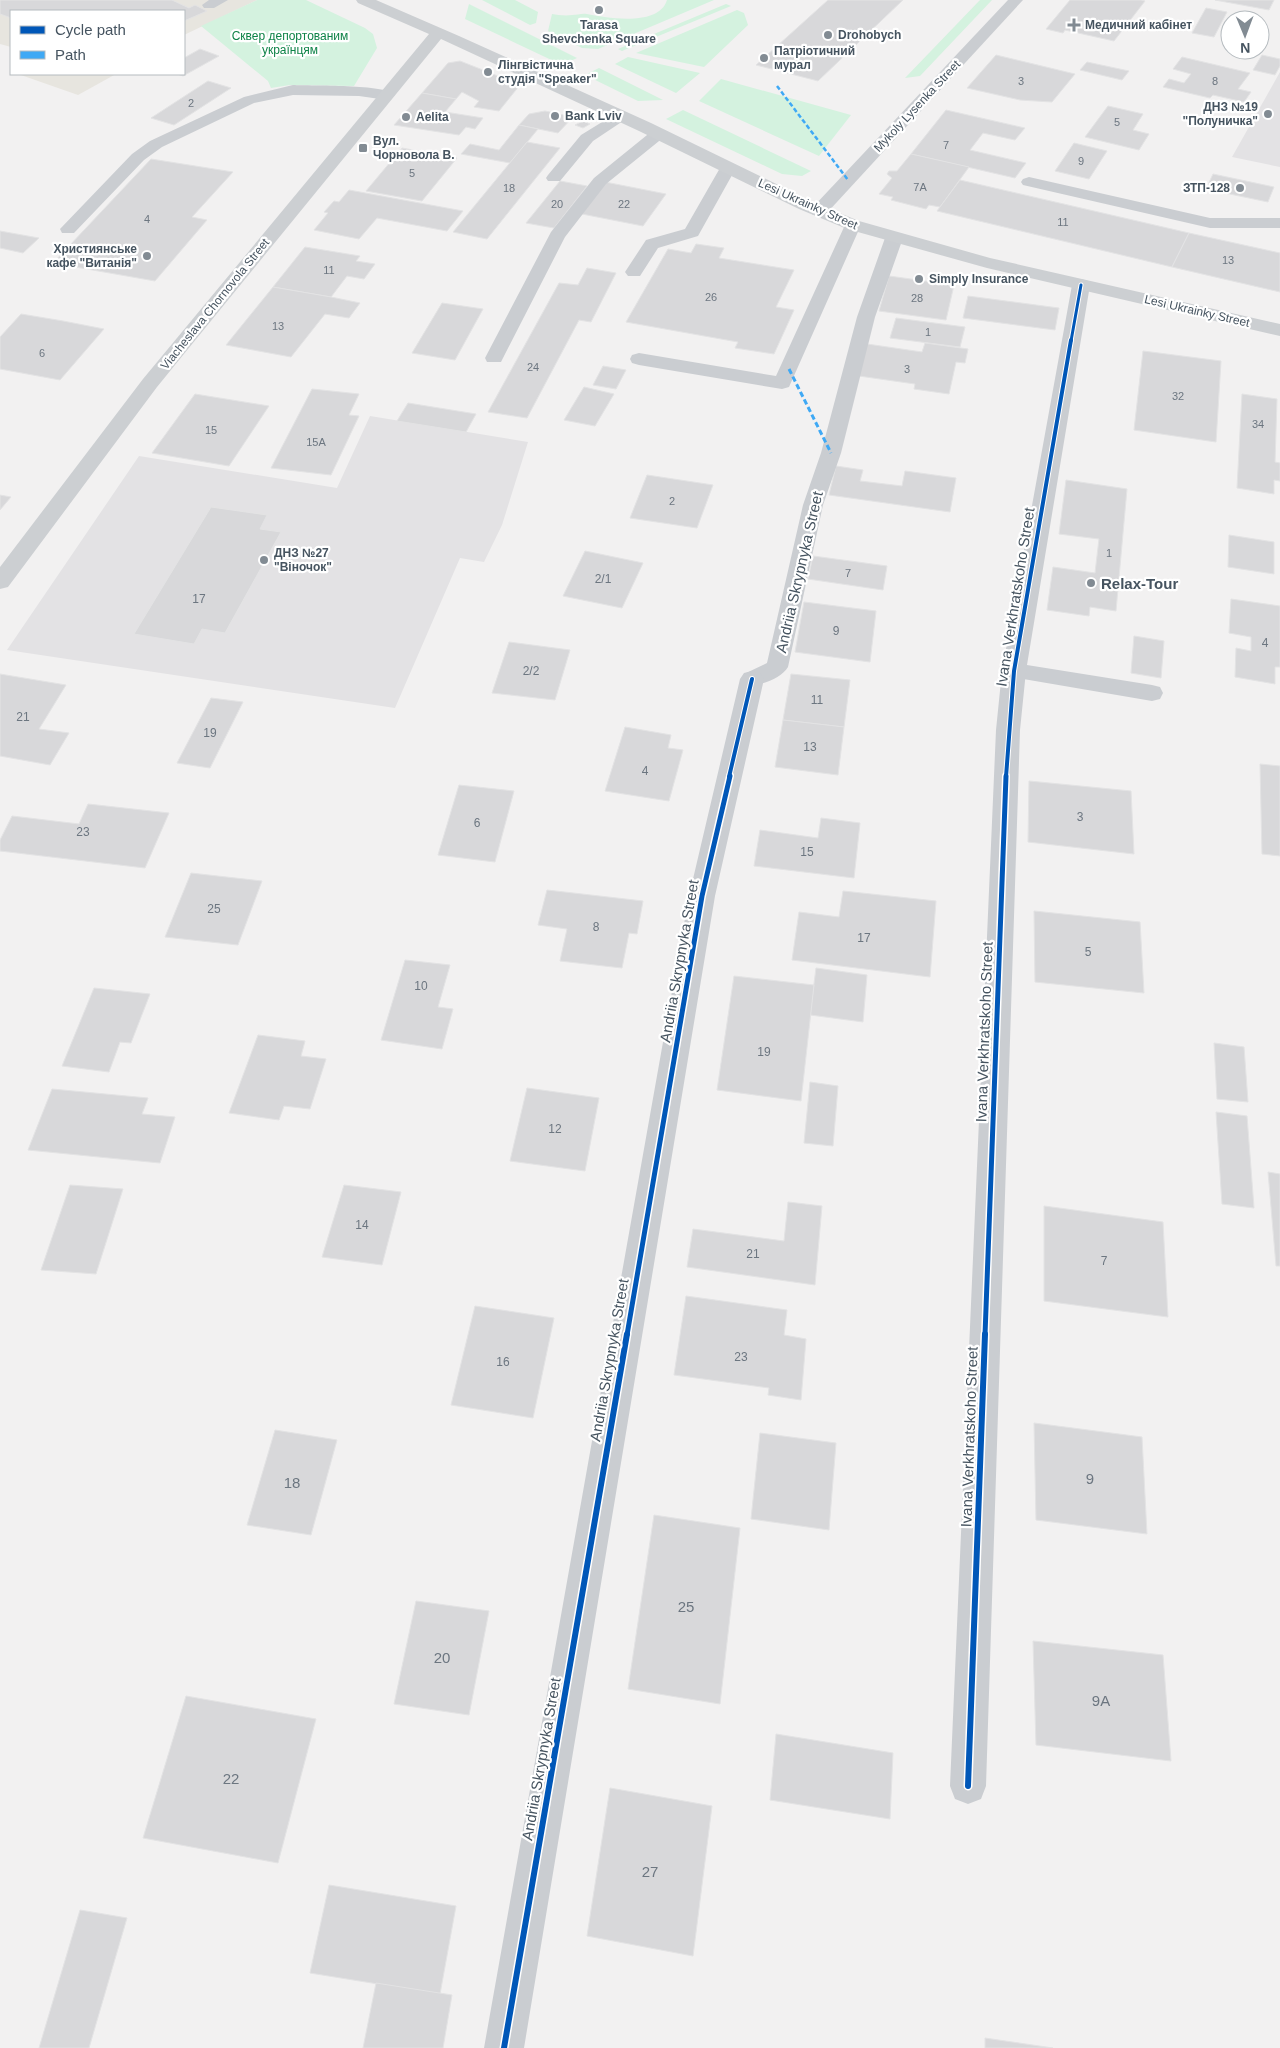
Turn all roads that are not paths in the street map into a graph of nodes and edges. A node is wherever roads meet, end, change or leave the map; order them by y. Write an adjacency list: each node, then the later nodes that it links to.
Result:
1 (363, 0): 3 (street, Lesi Ukrainky Street)
2 (1016, 0): 10 (street, Mykoly Lysenka Street)
3 (438, 32): 4 (street, Viacheslava Chornovola Street); 5 (street, Lesi Ukrainky Street)
4 (387, 95): 13 (lane); 20 (street, Viacheslava Chornovola Street)
5 (620, 116): 6 (street, Lesi Ukrainky Street); 8 (lane)
6 (658, 134): 7 (street, Lesi Ukrainky Street); 18 (lane)
7 (728, 168): 10 (street, Lesi Ukrainky Street); 15 (lane)
8 (554, 178)
9 (1029, 182): 11 (lane)
10 (819, 211): 12 (street, Lesi Ukrainky Street)
11 (1280, 224)
12 (853, 225): 14 (street, Lesi Ukrainky Street); 19 (lane)
13 (68, 229)
14 (894, 238): 16 (street, Lesi Ukrainky Street); 22 (lane, Andriia Skrypnyka Street)
15 (634, 272)
16 (1081, 285): 17 (street, Lesi Ukrainky Street); 21 (street, Ivana Verkhratskoho Street)
17 (1280, 330)
18 (494, 358)
19 (639, 359)
20 (0, 582)
21 (1014, 671): 23 (lane); 24 (street, Ivana Verkhratskoho Street)
22 (752, 679): 25 (street, Andriia Skrypnyka Street)
23 (1152, 693)
24 (968, 1786)
25 (504, 2048)

